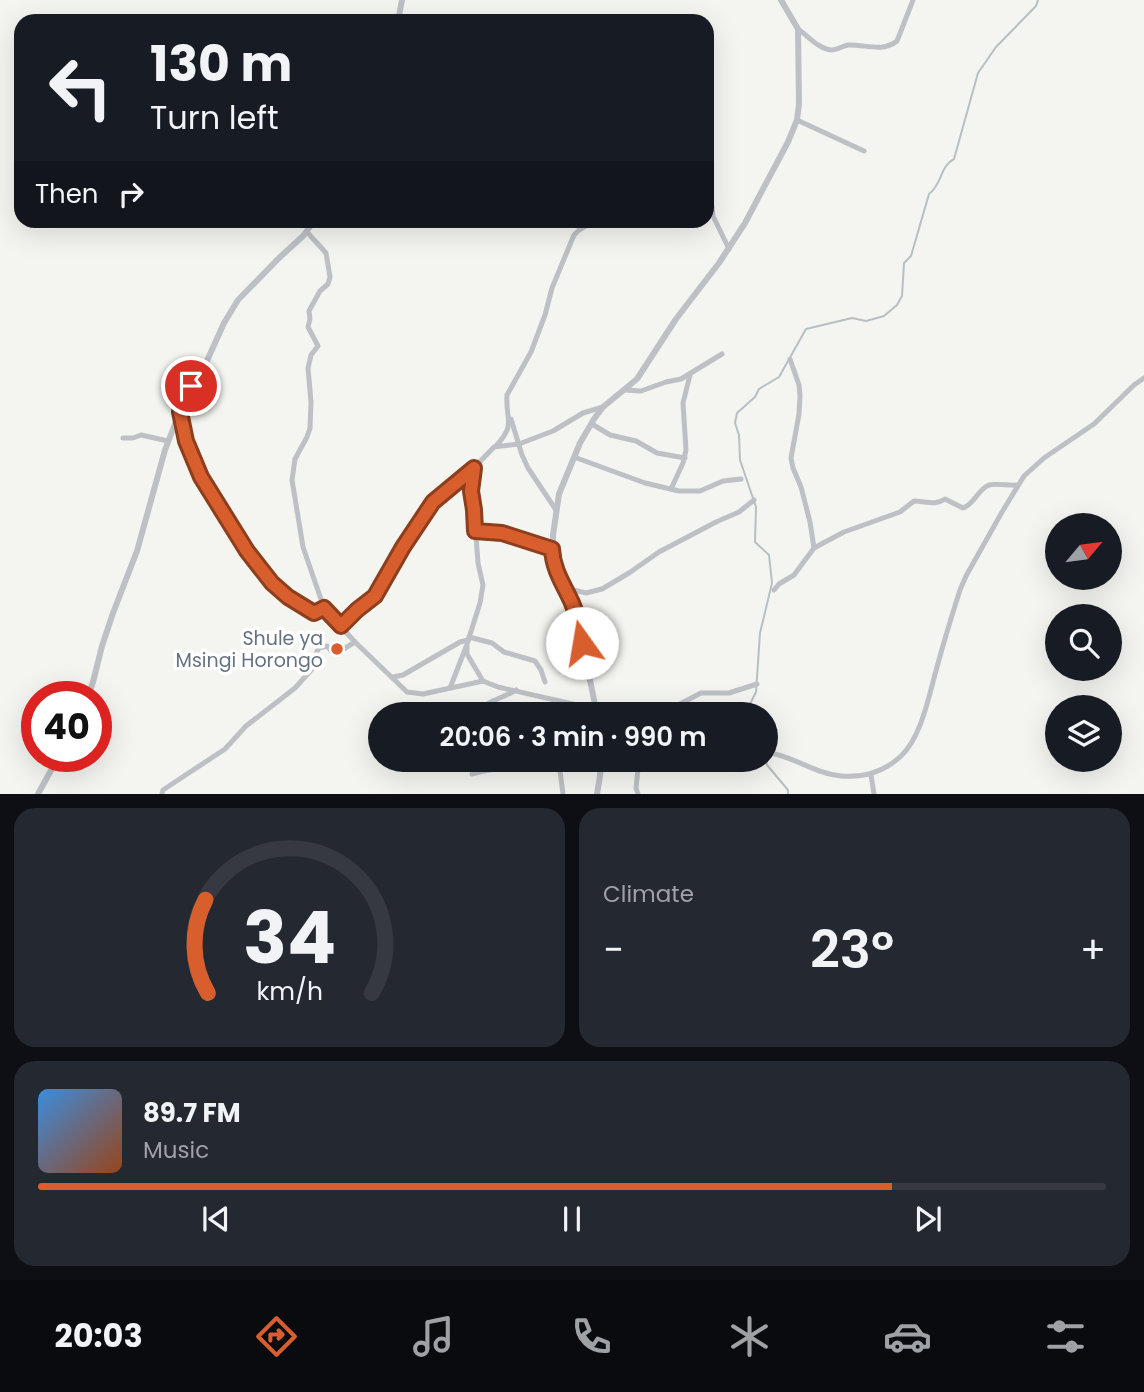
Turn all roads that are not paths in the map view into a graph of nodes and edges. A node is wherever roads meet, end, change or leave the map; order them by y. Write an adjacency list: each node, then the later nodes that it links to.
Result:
1 (781, 0): 3 (street)
2 (913, 0): 3 (street)
3 (798, 29): 4 (street)
4 (797, 120): 5 (street); 10 (street)
5 (864, 151)
6 (714, 218): 10 (street)
7 (309, 228): 9 (street)
8 (582, 228): 18 (street)
9 (306, 232): 17 (street); 37 (street)
10 (729, 249): 15 (street)
11 (722, 354): 13 (street)
12 (790, 359): 33 (street)
13 (690, 374): 15 (street); 25 (street)
14 (1144, 378): 28 (street)
15 (624, 390): 16 (street)
16 (603, 407): 19 (street); 22 (street)
17 (180, 412): 21 (street); 37 (street)
18 (510, 416): 22 (street); 23 (street)
19 (592, 424): 24 (street); 25 (street)
20 (123, 438): 21 (street)
21 (169, 440): 42 (street)
22 (519, 444): 23 (street); 31 (street)
23 (494, 447): 26 (street)
24 (574, 457): 29 (street); 31 (street)
25 (685, 458): 29 (street)
26 (474, 468): 32 (street); 38 (street)
27 (741, 480): 29 (street)
28 (1018, 485): 33 (street); 57 (street)
29 (671, 489)
30 (754, 500): 35 (street)
31 (556, 510): 34 (street)
32 (475, 531): 34 (street); 39 (street)
33 (814, 548): 36 (street)
34 (552, 549): 35 (street)
35 (565, 588): 50 (street)
36 (774, 590)
37 (324, 608): 38 (street)
38 (341, 626): 40 (street)
39 (468, 640): 41 (street); 43 (street); 44 (street); 46 (street)
40 (355, 642): 41 (street); 59 (street)
41 (393, 677): 46 (street)
42 (93, 681)
43 (484, 681): 46 (street); 47 (street)
44 (545, 682)
45 (757, 684): 51 (street)
46 (450, 688)
47 (516, 690): 48 (street); 49 (street)
48 (493, 701)
49 (565, 702)
50 (595, 702)
51 (684, 702)
52 (778, 756): 57 (street)
53 (50, 772): 58 (street)
54 (561, 772): 60 (street)
55 (600, 772): 61 (street)
56 (638, 772): 62 (street)
57 (871, 775): 63 (street)
58 (38, 793)
59 (162, 793)
60 (563, 793)
61 (597, 793)
62 (638, 793)
63 (874, 793)

